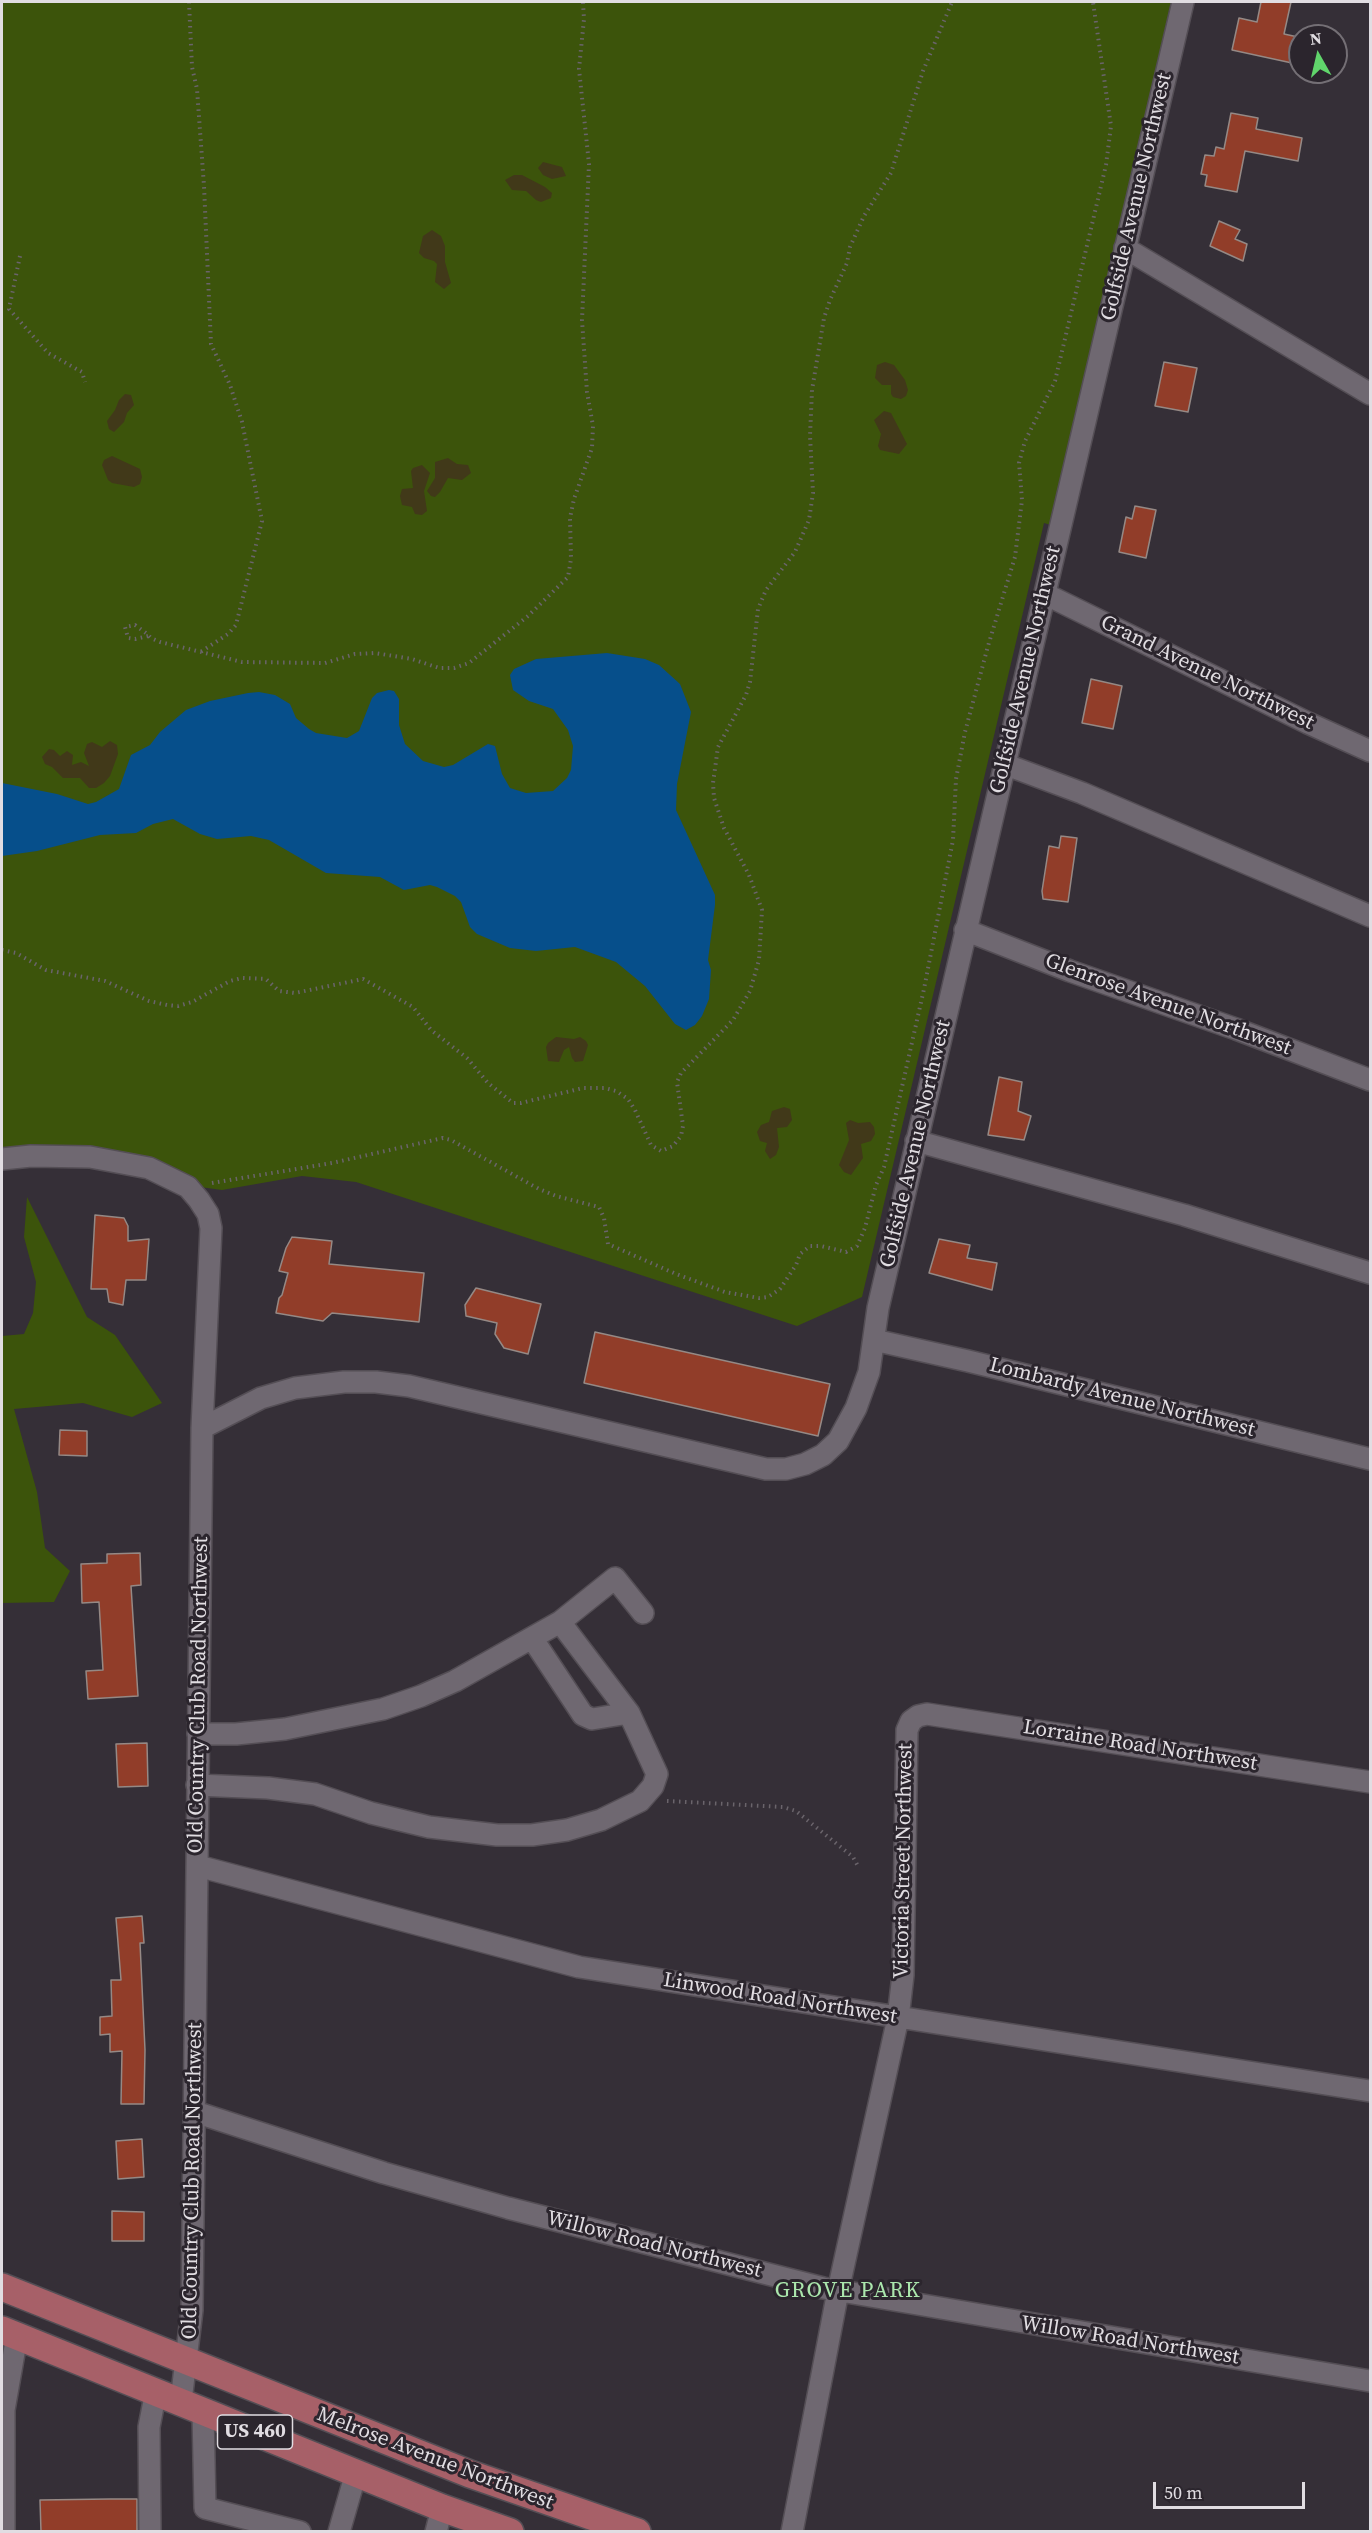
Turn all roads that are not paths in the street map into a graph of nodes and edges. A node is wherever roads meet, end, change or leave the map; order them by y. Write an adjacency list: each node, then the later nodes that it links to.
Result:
1 (1183, 2): 2 (street, Golfside Avenue Northwest)
2 (1125, 248): 3 (street); 4 (street, Golfside Avenue Northwest)
3 (1371, 394)
4 (1045, 594): 5 (street, Grand Avenue Northwest); 6 (street, Golfside Avenue Northwest)
5 (1371, 751)
6 (1004, 764): 7 (street); 8 (street, Golfside Avenue Northwest)
7 (1371, 916)
8 (965, 930): 9 (street, Glenrose Avenue Northwest); 10 (street, Golfside Avenue Northwest)
9 (1371, 1080)
10 (916, 1141): 12 (street); 13 (street, Golfside Avenue Northwest)
11 (2, 1159): 14 (street, Old Country Club Road Northwest)
12 (1371, 1273)
13 (874, 1340): 14 (street, Golfside Avenue Northwest); 15 (street, Lombardy Avenue Northwest)
14 (202, 1428): 21 (street, Old Country Club Road Northwest)
15 (1371, 1459)
16 (643, 1613): 17 (street)
17 (560, 1622): 18 (street); 19 (street)
18 (532, 1638): 19 (street); 21 (street)
19 (629, 1713): 23 (street)
20 (911, 1721): 22 (street, Lorraine Road Northwest); 25 (street, Victoria Street Northwest)
21 (198, 1734): 23 (street, Old Country Club Road Northwest)
22 (1371, 1782)
23 (197, 1785): 24 (street, Old Country Club Road Northwest)
24 (198, 1866): 25 (street, Linwood Road Northwest); 27 (street, Old Country Club Road Northwest)
25 (898, 2018): 26 (street, Linwood Road Northwest); 29 (street, Victoria Street Northwest)
26 (1371, 2091)
27 (195, 2112): 29 (street, Willow Road Northwest); 31 (street, Old Country Club Road Northwest)
28 (2, 2287): 31 (main road, Melrose Avenue Northwest / US 460)
29 (838, 2291): 32 (street, Willow Road Northwest); 46 (street, Victoria Street Northwest)
30 (9, 2333): 33 (main road, Melrose Avenue Northwest / US 460); 34 (street)
31 (187, 2361): 33 (street, Old Country Club Road Northwest); 45 (main road, Melrose Avenue Northwest / US 460)
32 (1371, 2381)
33 (180, 2401): 35 (main road, Melrose Avenue Northwest / US 460); 36 (street); 42 (street)
34 (3, 2463): 38 (street); 39 (street)
35 (356, 2473): 37 (main road, Melrose Avenue Northwest / US 460); 43 (street)
36 (150, 2479): 40 (street); 41 (street)
37 (439, 2520): 44 (main road, Melrose Avenue Northwest / US 460)
38 (3, 2532)
39 (16, 2532)
40 (142, 2532)
41 (150, 2532)
42 (300, 2532)
43 (339, 2532)
44 (510, 2532)
45 (637, 2532)
46 (792, 2532)

